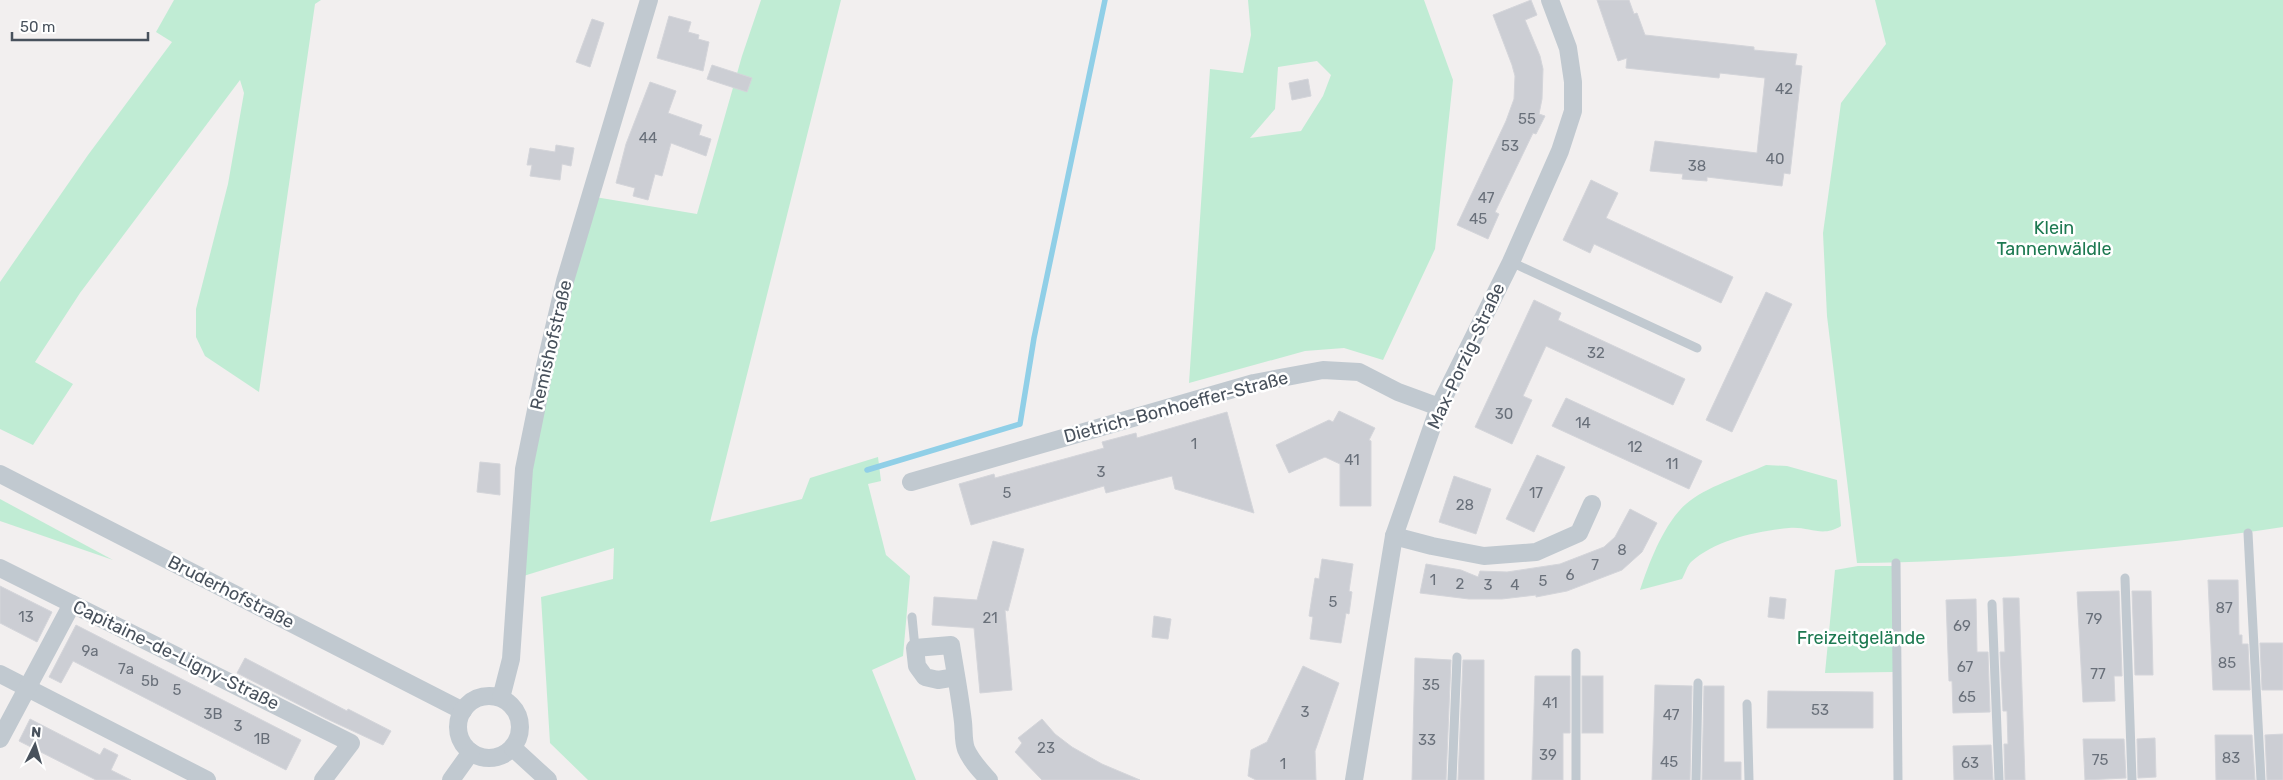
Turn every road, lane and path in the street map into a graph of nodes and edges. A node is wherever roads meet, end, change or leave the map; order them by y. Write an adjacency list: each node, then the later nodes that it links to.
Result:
1 (649, 0): 24 (street, Remishofstraße)
2 (1550, 0): 3 (street, Max-Porzig-Straße)
3 (1511, 262): 4 (lane); 5 (street, Max-Porzig-Straße)
4 (1697, 348)
5 (1439, 407): 7 (street, Dietrich-Bonhoeffer-Straße); 10 (street, Max-Porzig-Straße)
6 (0, 474): 26 (street, Bruderhofstraße)
7 (911, 482)
8 (1592, 504): 10 (street)
9 (2248, 532): 43 (lane)
10 (1394, 536): 35 (street, Max-Porzig-Straße)
11 (1896, 563): 40 (lane)
12 (0, 568): 14 (street, Capitaine-de-Ligny-Straße)
13 (2124, 578): 42 (lane)
14 (72, 604): 23 (street); 31 (street, Capitaine-de-Ligny-Straße)
15 (1992, 604): 41 (lane)
16 (912, 617): 17 (lane)
17 (915, 648): 21 (street); 21 (street)
18 (1576, 653): 37 (lane)
19 (1457, 657): 36 (lane)
20 (0, 674): 23 (street)
21 (956, 677): 34 (street)
22 (1698, 683): 38 (lane)
23 (27, 688): 27 (street); 30 (street)
24 (502, 698): 26 (street); 28 (street)
25 (1747, 704): 39 (lane)
26 (463, 711): 29 (street)
27 (0, 740)
28 (512, 748): 29 (street); 33 (street)
29 (471, 752): 32 (street)
30 (207, 780)
31 (323, 780)
32 (451, 780)
33 (548, 780)
34 (989, 780)
35 (1354, 780)
36 (1452, 780)
37 (1576, 780)
38 (1696, 780)
39 (1749, 780)
40 (1898, 780)
41 (2000, 780)
42 (2132, 780)
43 (2261, 780)

